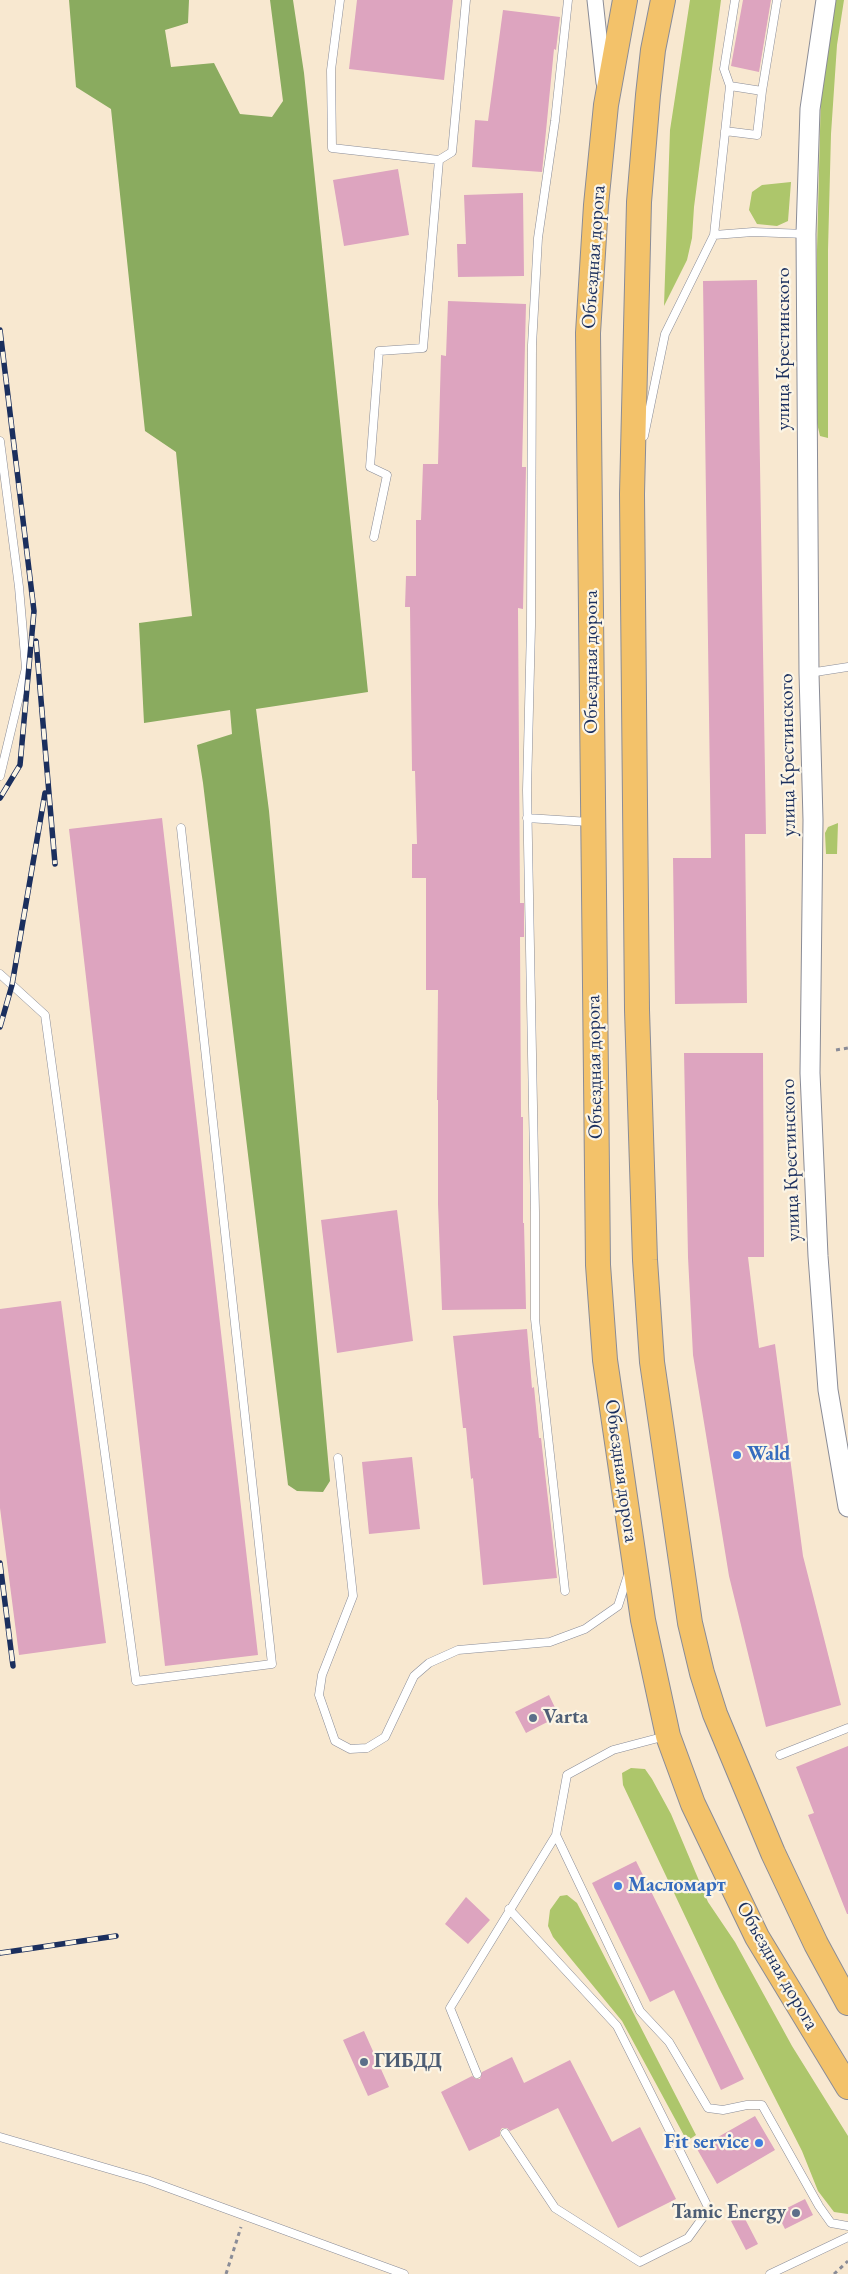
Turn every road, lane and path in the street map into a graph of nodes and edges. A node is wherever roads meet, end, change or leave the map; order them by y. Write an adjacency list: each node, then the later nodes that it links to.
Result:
1 (340, 0): 14 (lane)
2 (466, 0): 14 (lane)
3 (568, 0): 23 (lane)
4 (595, 0): 12 (street)
5 (625, 0): 12 (main road, Объездная дорога)
6 (663, 0): 18 (main road, Объездная дорога)
7 (735, 0): 10 (lane)
8 (777, 0): 11 (lane)
9 (826, 0): 16 (street, улица Крестинского)
10 (730, 86): 11 (lane); 13 (lane)
11 (762, 91): 13 (lane)
12 (606, 105): 24 (main road, Объездная дорога)
13 (725, 131): 15 (lane)
14 (439, 160): 19 (lane)
15 (714, 234): 16 (lane); 18 (lane)
16 (806, 234): 21 (street, улица Крестинского)
17 (0, 441): 22 (lane)
18 (632, 494): 39 (main road, Объездная дорога)
19 (374, 537)
20 (848, 667): 21 (lane)
21 (809, 673): 30 (street, улица Крестинского)
22 (0, 776)
23 (528, 818): 24 (lane); 33 (lane)
24 (593, 822): 32 (main road, Объездная дорога)
25 (181, 828): 26 (lane)
26 (0, 974)
27 (848, 1048): 28 (path)
28 (836, 1050)
29 (338, 1458): 32 (lane)
30 (844, 1467): 31 (street, улица Крестинского)
31 (848, 1507)
32 (634, 1559): 35 (main road, Объездная дорога)
33 (565, 1591)
34 (848, 1728): 36 (lane)
35 (668, 1736): 37 (lane); 41 (main road, Объездная дорога)
36 (780, 1755)
37 (556, 1835): 38 (lane); 45 (lane)
38 (510, 1909): 40 (lane); 42 (lane)
39 (848, 2002)
40 (477, 2074)
41 (848, 2087)
42 (505, 2133)
43 (0, 2137): 44 (lane)
44 (244, 2215): 48 (path); 49 (lane)
45 (848, 2226)
46 (848, 2237): 50 (lane)
47 (848, 2261): 51 (path)
48 (226, 2274)
49 (404, 2274)
50 (770, 2274)
51 (834, 2274)

